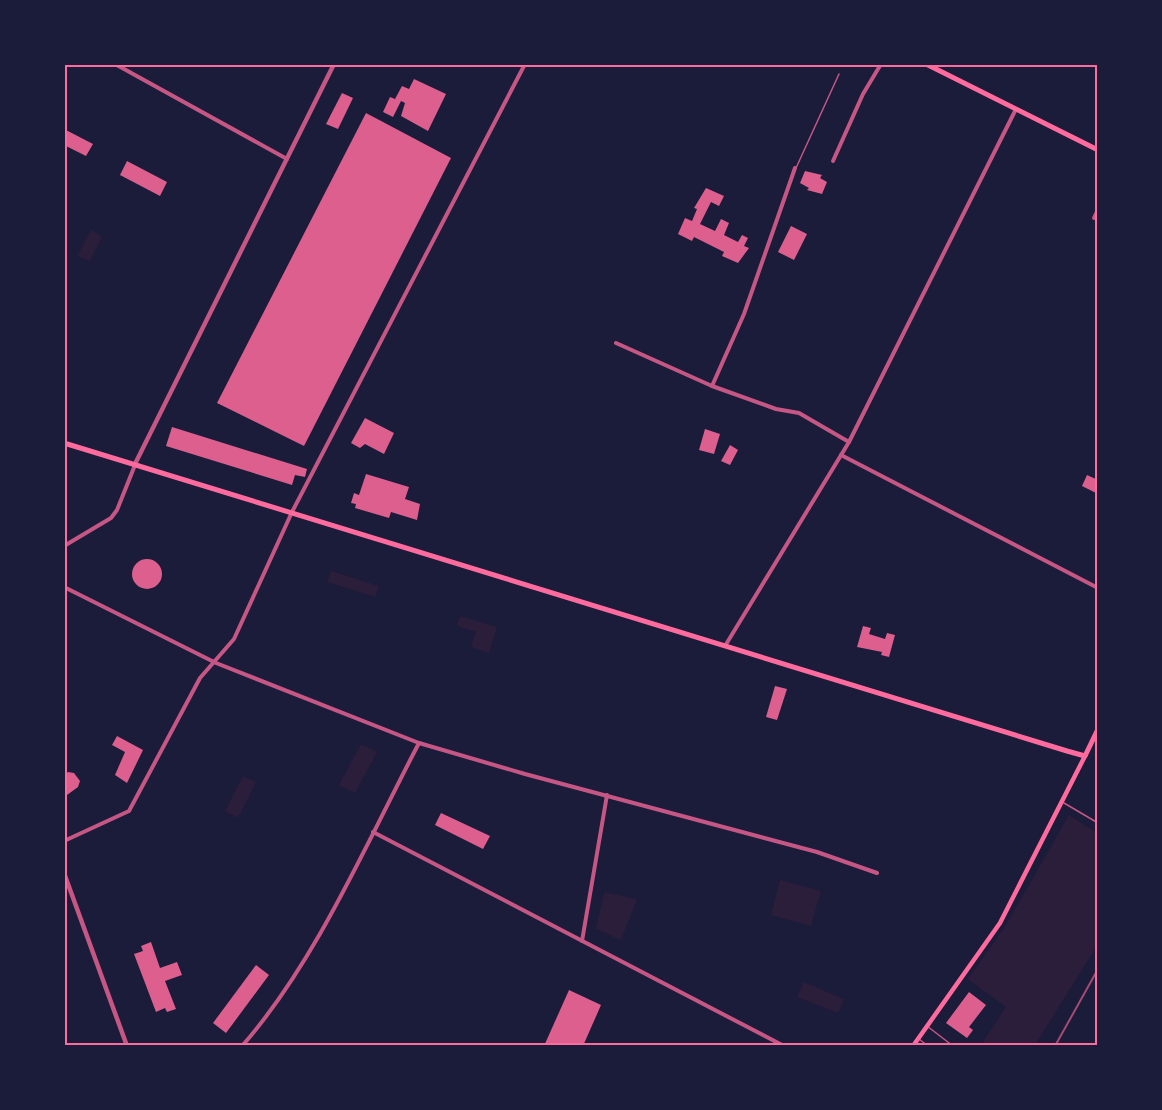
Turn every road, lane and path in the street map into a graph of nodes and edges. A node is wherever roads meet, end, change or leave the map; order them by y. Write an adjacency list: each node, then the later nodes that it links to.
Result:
1 (115, 64): 9 (street)
2 (334, 64): 9 (street)
3 (525, 64): 20 (street)
4 (881, 64): 10 (street)
5 (926, 64): 7 (main road)
6 (839, 74): 11 (lane)
7 (1016, 110): 8 (main road); 16 (street)
8 (1098, 150)
9 (287, 159): 19 (street)
10 (833, 161)
11 (795, 168): 15 (street)
12 (1098, 210): 13 (street)
13 (1094, 218)
14 (616, 343): 15 (street)
15 (712, 386): 16 (street)
16 (849, 442): 18 (street)
17 (64, 443): 19 (main road)
18 (841, 455): 23 (street); 24 (street)
19 (135, 464): 20 (main road); 21 (street)
20 (292, 512): 24 (main road); 25 (street)
21 (64, 546)
22 (64, 587): 25 (street)
23 (1098, 588)
24 (725, 646): 28 (main road)
25 (216, 663): 27 (street); 33 (street)
26 (1098, 729): 28 (main road)
27 (419, 743): 29 (street); 32 (street)
28 (1084, 756): 30 (main road)
29 (608, 795): 35 (street); 36 (street)
30 (1061, 801): 31 (lane); 37 (main road)
31 (1098, 823)
32 (373, 832): 36 (street); 40 (street)
33 (64, 841)
34 (64, 873): 39 (street)
35 (877, 873)
36 (582, 941): 41 (street)
37 (927, 1026): 38 (main road); 44 (lane)
38 (918, 1038): 42 (main road); 43 (lane)
39 (127, 1046)
40 (242, 1046)
41 (784, 1046)
42 (913, 1046)
43 (928, 1046)
44 (953, 1046)

